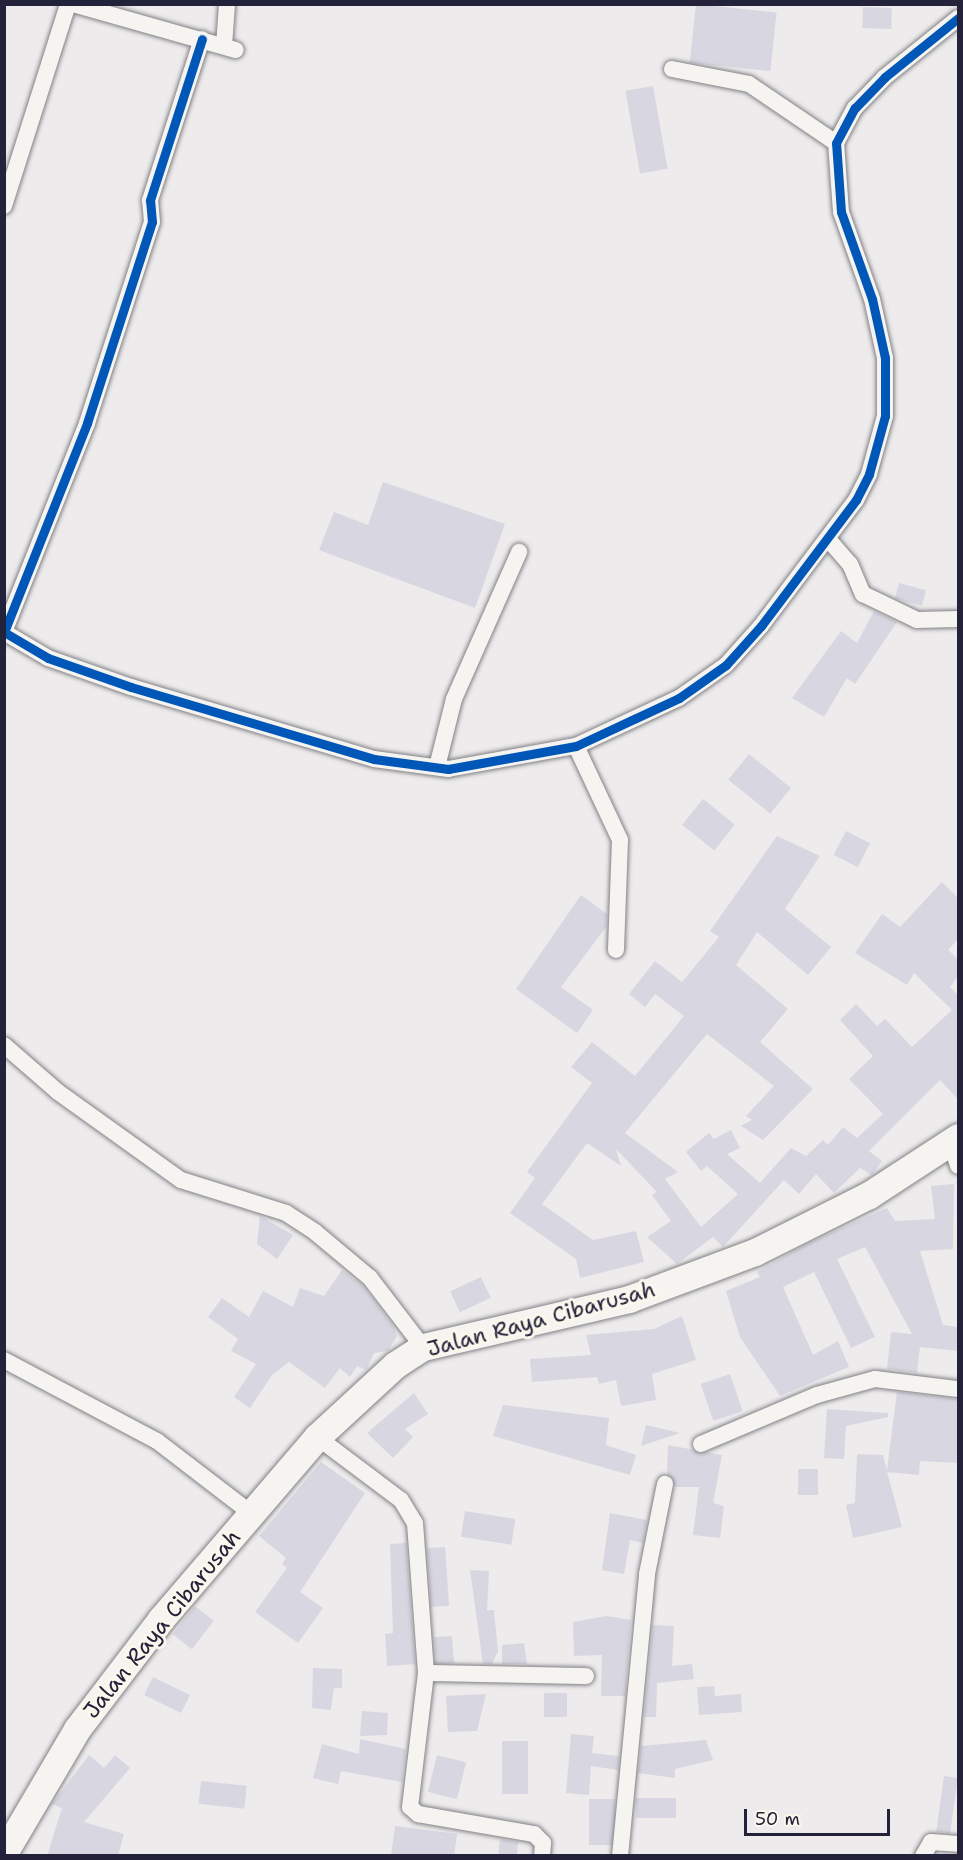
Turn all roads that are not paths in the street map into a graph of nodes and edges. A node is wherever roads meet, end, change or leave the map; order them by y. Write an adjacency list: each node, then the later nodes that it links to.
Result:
1 (68, 4): 9 (street)
2 (73, 4): 4 (street)
3 (227, 4): 6 (street)
4 (121, 11): 6 (street)
5 (958, 18): 8 (street)
6 (202, 39): 13 (street)
7 (672, 69): 8 (street)
8 (836, 143): 10 (street)
9 (4, 206)
10 (827, 541): 12 (street); 14 (street)
11 (519, 552): 15 (street)
12 (958, 619)
13 (4, 632): 15 (street)
14 (578, 751): 15 (street); 16 (street)
15 (437, 767)
16 (616, 950)
17 (4, 1045): 19 (street)
18 (956, 1149): 19 (main road, Jalan Raya Cibarusah)
19 (423, 1347): 22 (main road, Jalan Raya Cibarusah)
20 (4, 1360): 25 (street)
21 (958, 1389): 23 (street)
22 (317, 1437): 25 (main road, Jalan Raya Cibarusah); 26 (street)
23 (701, 1444)
24 (665, 1484): 31 (street)
25 (252, 1514): 29 (main road, Jalan Raya Cibarusah)
26 (426, 1673): 27 (street); 30 (street)
27 (586, 1676)
28 (958, 1844): 32 (street)
29 (4, 1853)
30 (542, 1856)
31 (620, 1856)
32 (923, 1856)

